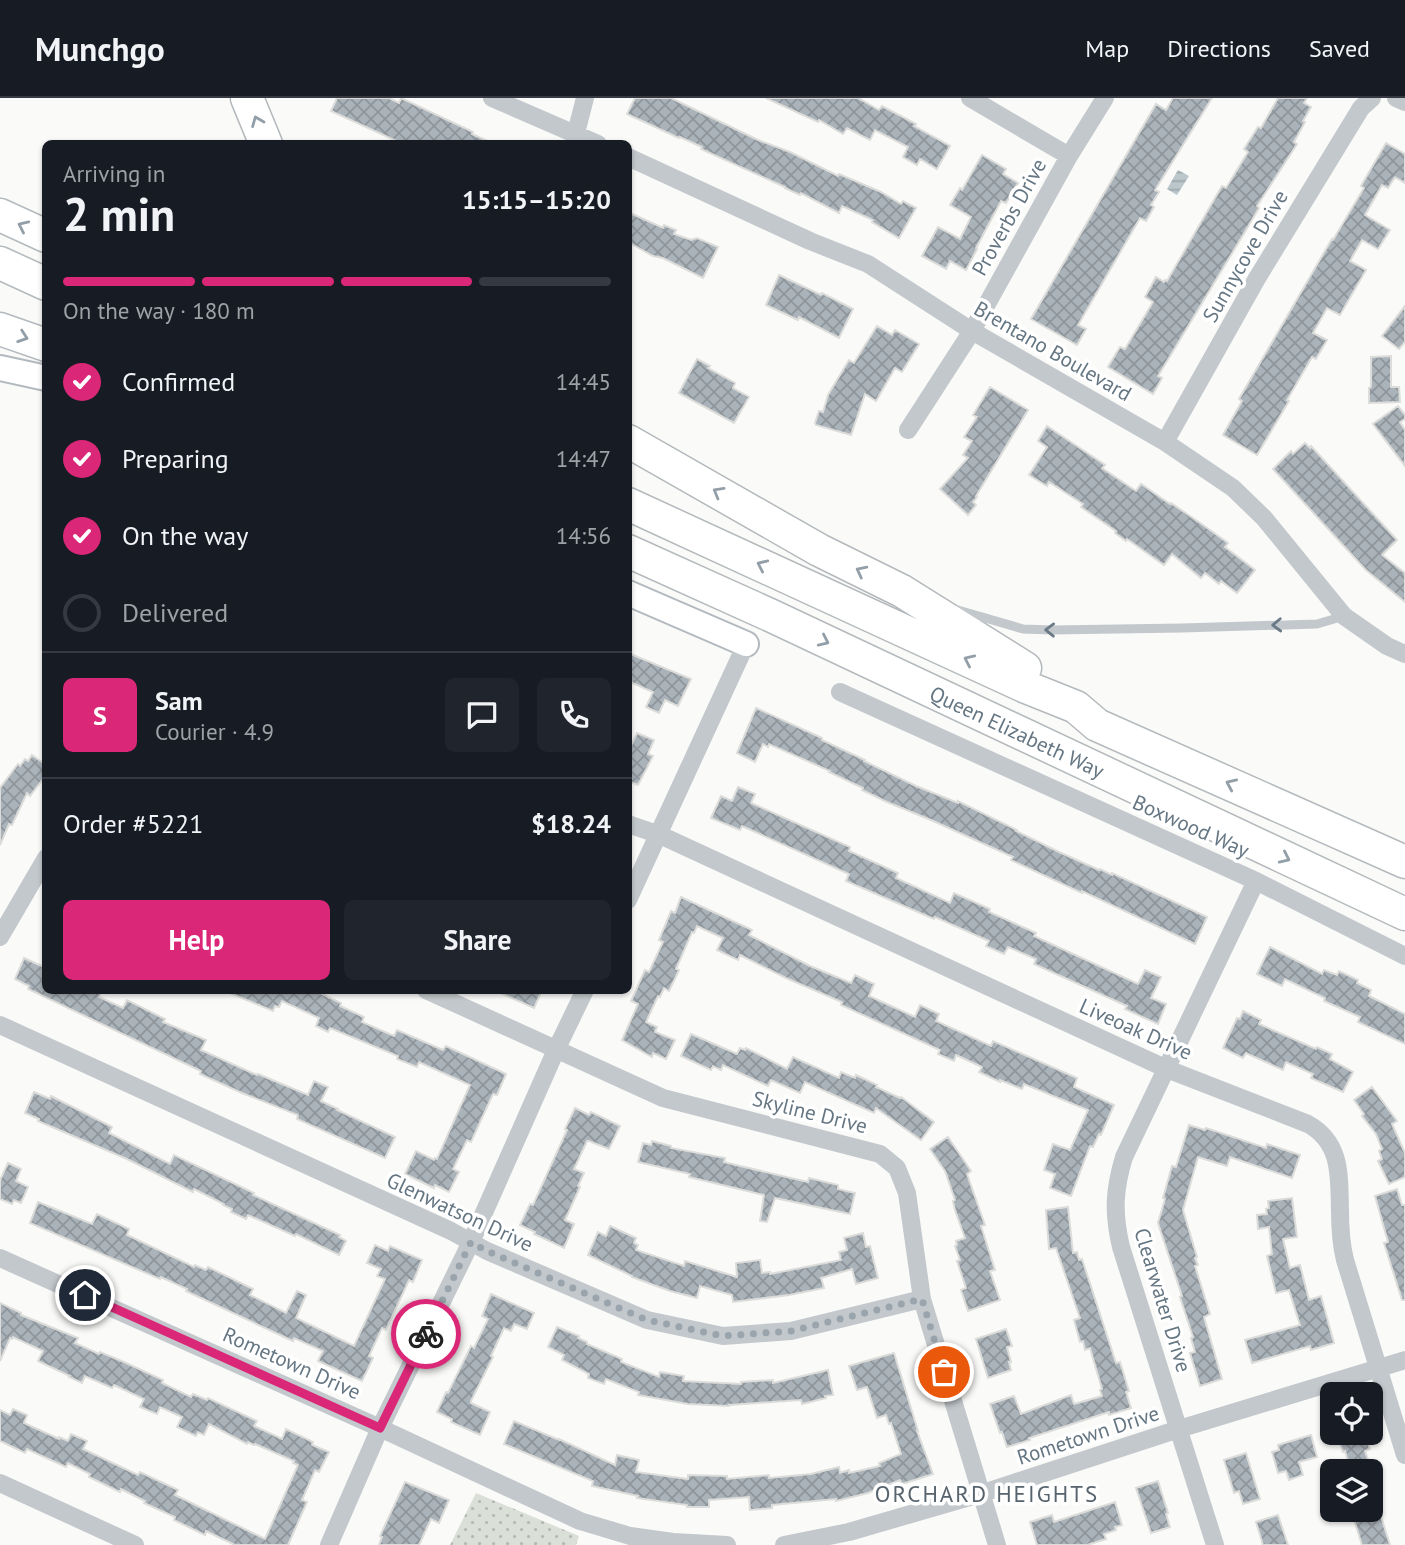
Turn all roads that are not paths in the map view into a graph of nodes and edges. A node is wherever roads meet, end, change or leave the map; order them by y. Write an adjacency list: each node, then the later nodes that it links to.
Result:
1 (247, 98): 10 (highway, one-way to 1)
2 (492, 98): 9 (street)
3 (585, 98): 9 (street)
4 (970, 98): 12 (street)
5 (1105, 98): 12 (street, Proverbs Drive)
6 (1372, 98): 24 (street, Sunnycove Drive)
7 (1396, 98): 8 (street)
8 (1405, 102)
9 (576, 133): 11 (street)
10 (264, 140)
11 (590, 140)
12 (1069, 156): 19 (street, Proverbs Drive)
13 (632, 159): 19 (street, Brentano Boulevard)
14 (0, 215): 15 (highway, one-way to 14)
15 (42, 234)
16 (0, 264): 17 (highway)
17 (42, 282)
18 (0, 330): 20 (highway, one-way to 20)
19 (972, 331): 23 (street, Proverbs Drive); 24 (street, Brentano Boulevard)
20 (42, 344)
21 (0, 368): 22 (main road)
22 (42, 377)
23 (908, 430)
24 (1165, 442): 34 (street, Brentano Boulevard)
25 (632, 443): 29 (highway, one-way to 25)
26 (632, 506): 38 (highway, Queen Elizabeth Way, one-way to 26)
27 (632, 553): 33 (highway, Queen Elizabeth Way)
28 (632, 573): 33 (highway)
29 (902, 591): 31 (lane); 38 (highway)
30 (632, 595): 35 (main road)
31 (939, 604)
32 (951, 608): 34 (lane, one-way to 32)
33 (772, 616): 45 (highway, Queen Elizabeth Way, one-way to 45)
34 (1344, 616): 36 (street, Brentano Boulevard)
35 (747, 645): 40 (street)
36 (1405, 654)
37 (840, 692): 43 (street, Boxwood Way)
38 (1076, 707): 41 (highway, Queen Elizabeth Way, one-way to 38)
39 (632, 825): 40 (street, Liveoak Drive)
40 (660, 835): 44 (street); 52 (street, Liveoak Drive)
41 (1405, 862)
42 (42, 865): 46 (street)
43 (1256, 881): 47 (street, Boxwood Way); 52 (street, Clearwater Drive)
44 (632, 892)
45 (1405, 914)
46 (0, 937)
47 (1405, 956)
48 (435, 994): 51 (street, Skyline Drive)
49 (583, 994): 51 (street)
50 (0, 1025): 53 (street, Glenwatson Drive)
51 (556, 1050): 53 (street); 55 (street, Skyline Drive)
52 (1167, 1069): 57 (street, Liveoak Drive); 59 (street, Clearwater Drive)
53 (471, 1242): 55 (street, Glenwatson Drive); 58 (street)
54 (0, 1258): 58 (street, Rometown Drive)
55 (922, 1299): 62 (street, Skyline Drive)
56 (1405, 1360): 57 (street, Rometown Drive)
57 (1378, 1369): 59 (street, Rometown Drive); 60 (street, Liveoak Drive)
58 (380, 1428): 64 (street); 65 (street, Rometown Drive)
59 (1179, 1429): 62 (street, Rometown Drive); 68 (street, Clearwater Drive)
60 (1405, 1455)
61 (0, 1483): 63 (street)
62 (980, 1494): 66 (street, Rometown Drive); 67 (street, Skyline Drive)
63 (135, 1545)
64 (329, 1545)
65 (727, 1545)
66 (784, 1545)
67 (997, 1545)
68 (1215, 1545)

